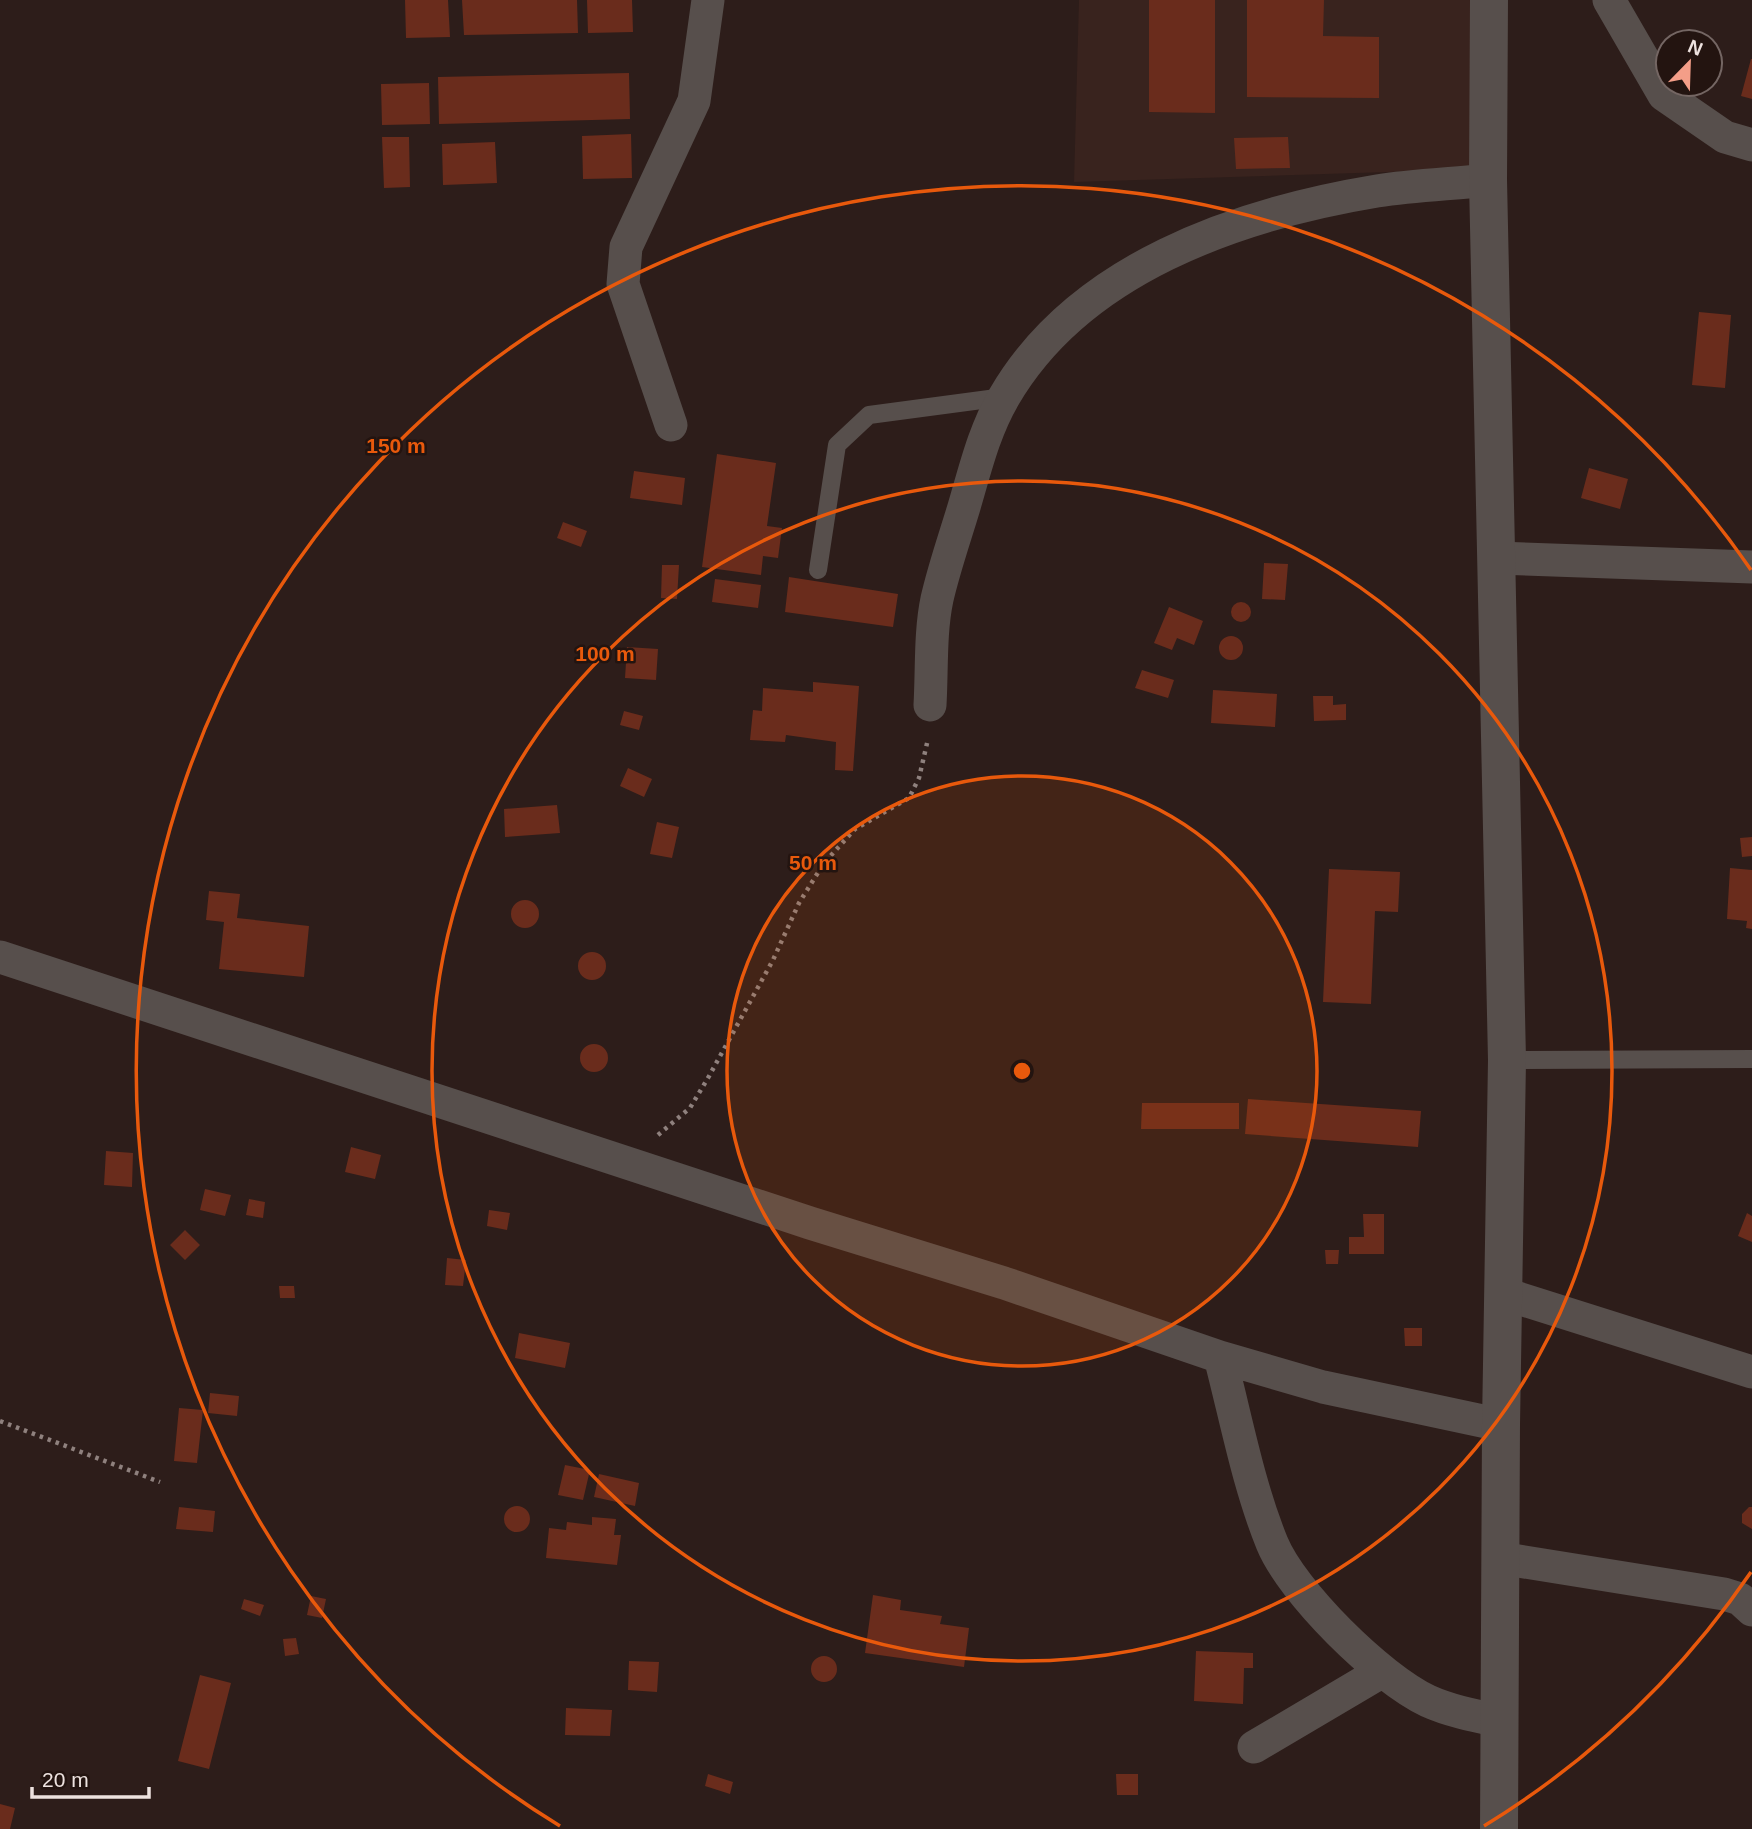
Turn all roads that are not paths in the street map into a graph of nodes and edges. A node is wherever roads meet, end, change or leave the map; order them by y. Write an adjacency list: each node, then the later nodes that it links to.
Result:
1 (708, 0): 7 (street)
2 (1489, 0): 5 (street)
3 (1609, 0): 4 (street)
4 (1752, 145)
5 (1488, 180): 6 (street); 8 (street)
6 (1004, 397): 10 (lane); 11 (street)
7 (671, 425)
8 (1496, 558): 9 (street); 14 (street)
9 (1752, 567)
10 (817, 570)
11 (930, 705)
12 (0, 957): 16 (street)
13 (1752, 1059): 14 (lane)
14 (1507, 1060): 15 (street)
15 (1502, 1293): 17 (street); 18 (street)
16 (1220, 1357): 18 (street); 21 (street)
17 (1752, 1372)
18 (1500, 1425): 19 (street)
19 (1500, 1558): 20 (street); 22 (street)
20 (1752, 1610)
21 (1381, 1672): 22 (street); 23 (street)
22 (1500, 1721): 24 (street)
23 (1254, 1747)
24 (1499, 1829)

